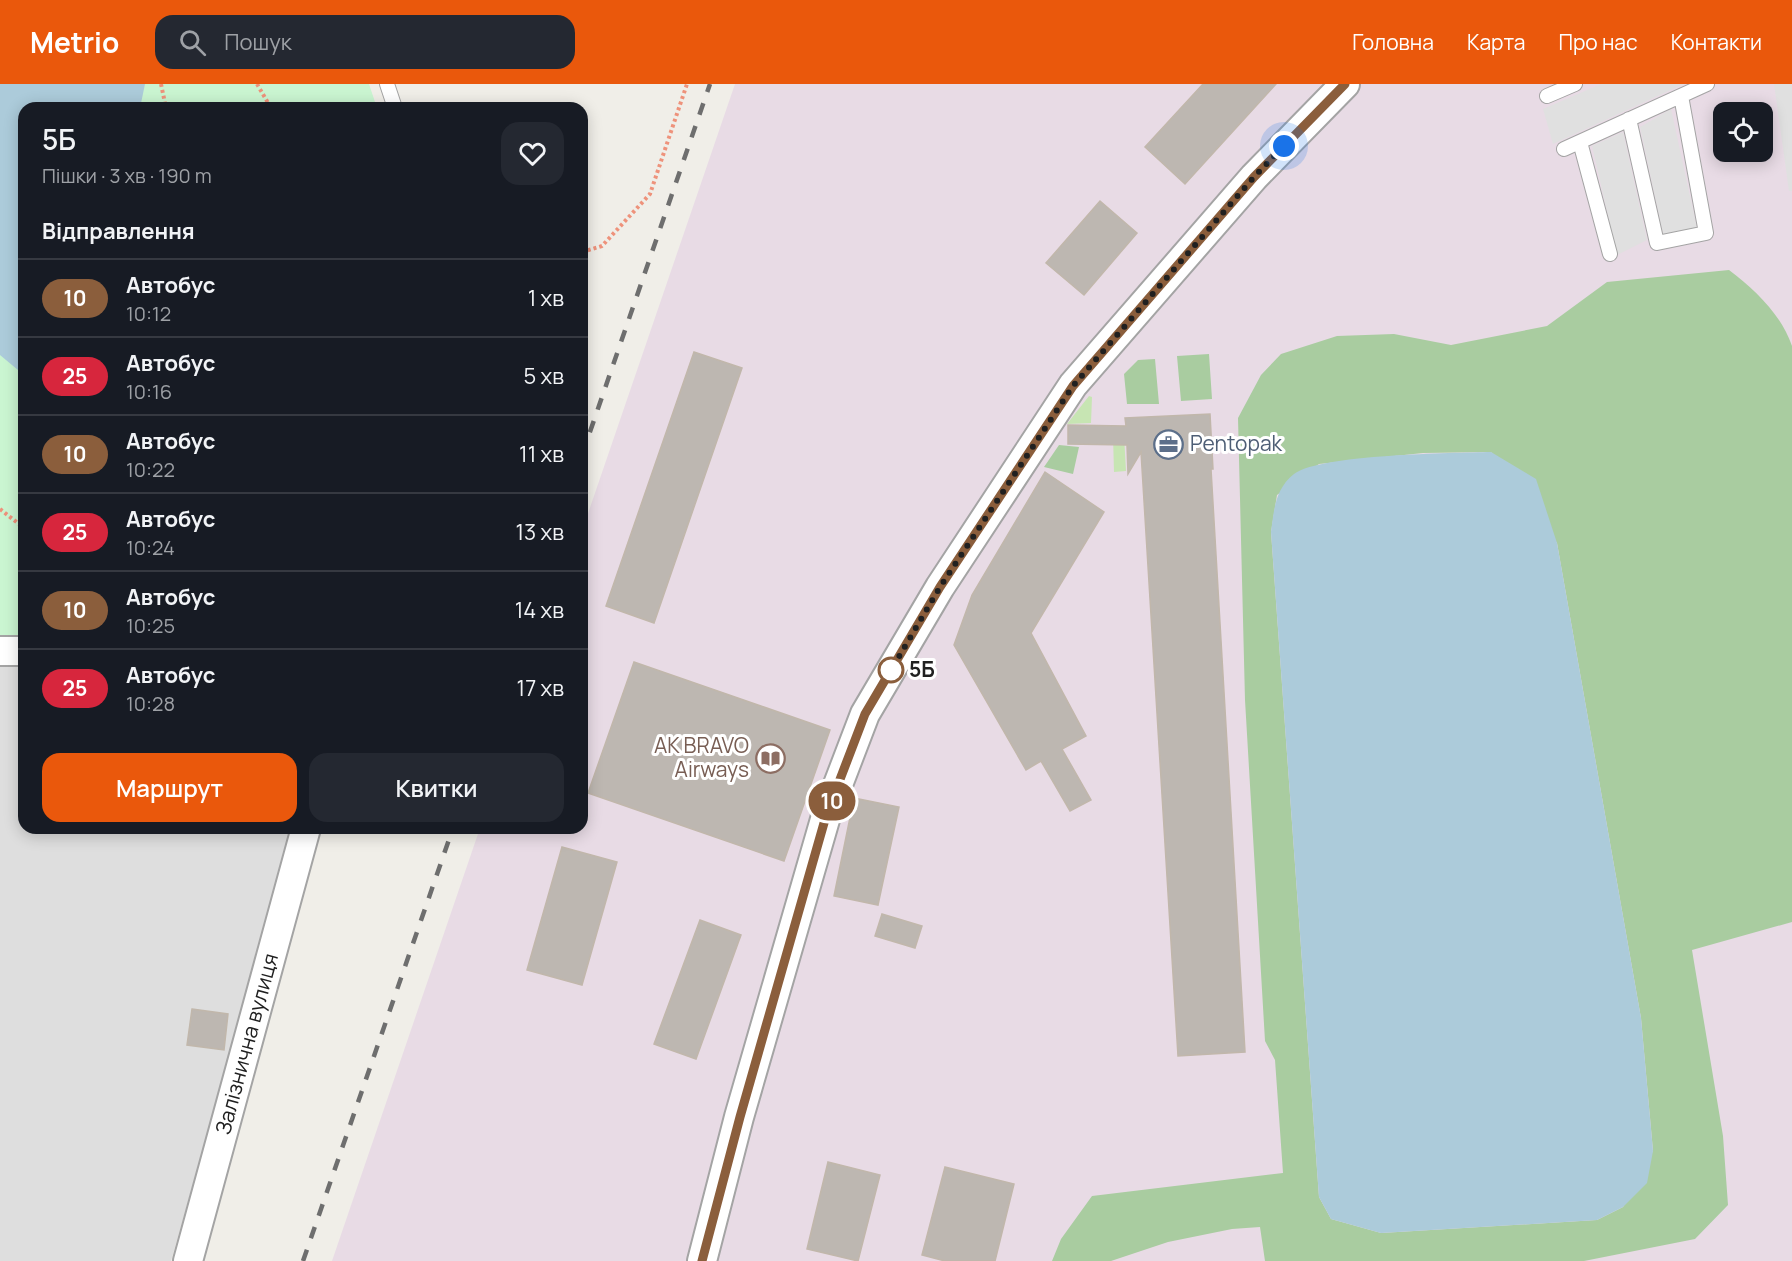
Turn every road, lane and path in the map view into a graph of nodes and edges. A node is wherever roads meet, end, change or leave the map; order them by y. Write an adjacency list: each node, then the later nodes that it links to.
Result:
1 (160, 84): 10 (path)
2 (257, 84): 11 (path)
3 (387, 84): 12 (lane)
4 (687, 84): 16 (path)
5 (1345, 84): 24 (street)
6 (1575, 84): 8 (lane)
7 (1707, 84): 9 (lane)
8 (1547, 96)
9 (1682, 96): 13 (lane); 13 (lane)
10 (164, 102)
11 (268, 102)
12 (393, 102)
13 (1629, 119): 14 (lane)
14 (1580, 142): 15 (lane); 17 (lane)
15 (1564, 148)
16 (588, 250)
17 (1610, 254)
18 (0, 509): 19 (path)
19 (18, 523)
20 (0, 651): 21 (street)
21 (18, 651)
22 (304, 834): 23 (street, Залізнична вулиця)
23 (188, 1261)
24 (702, 1261)

